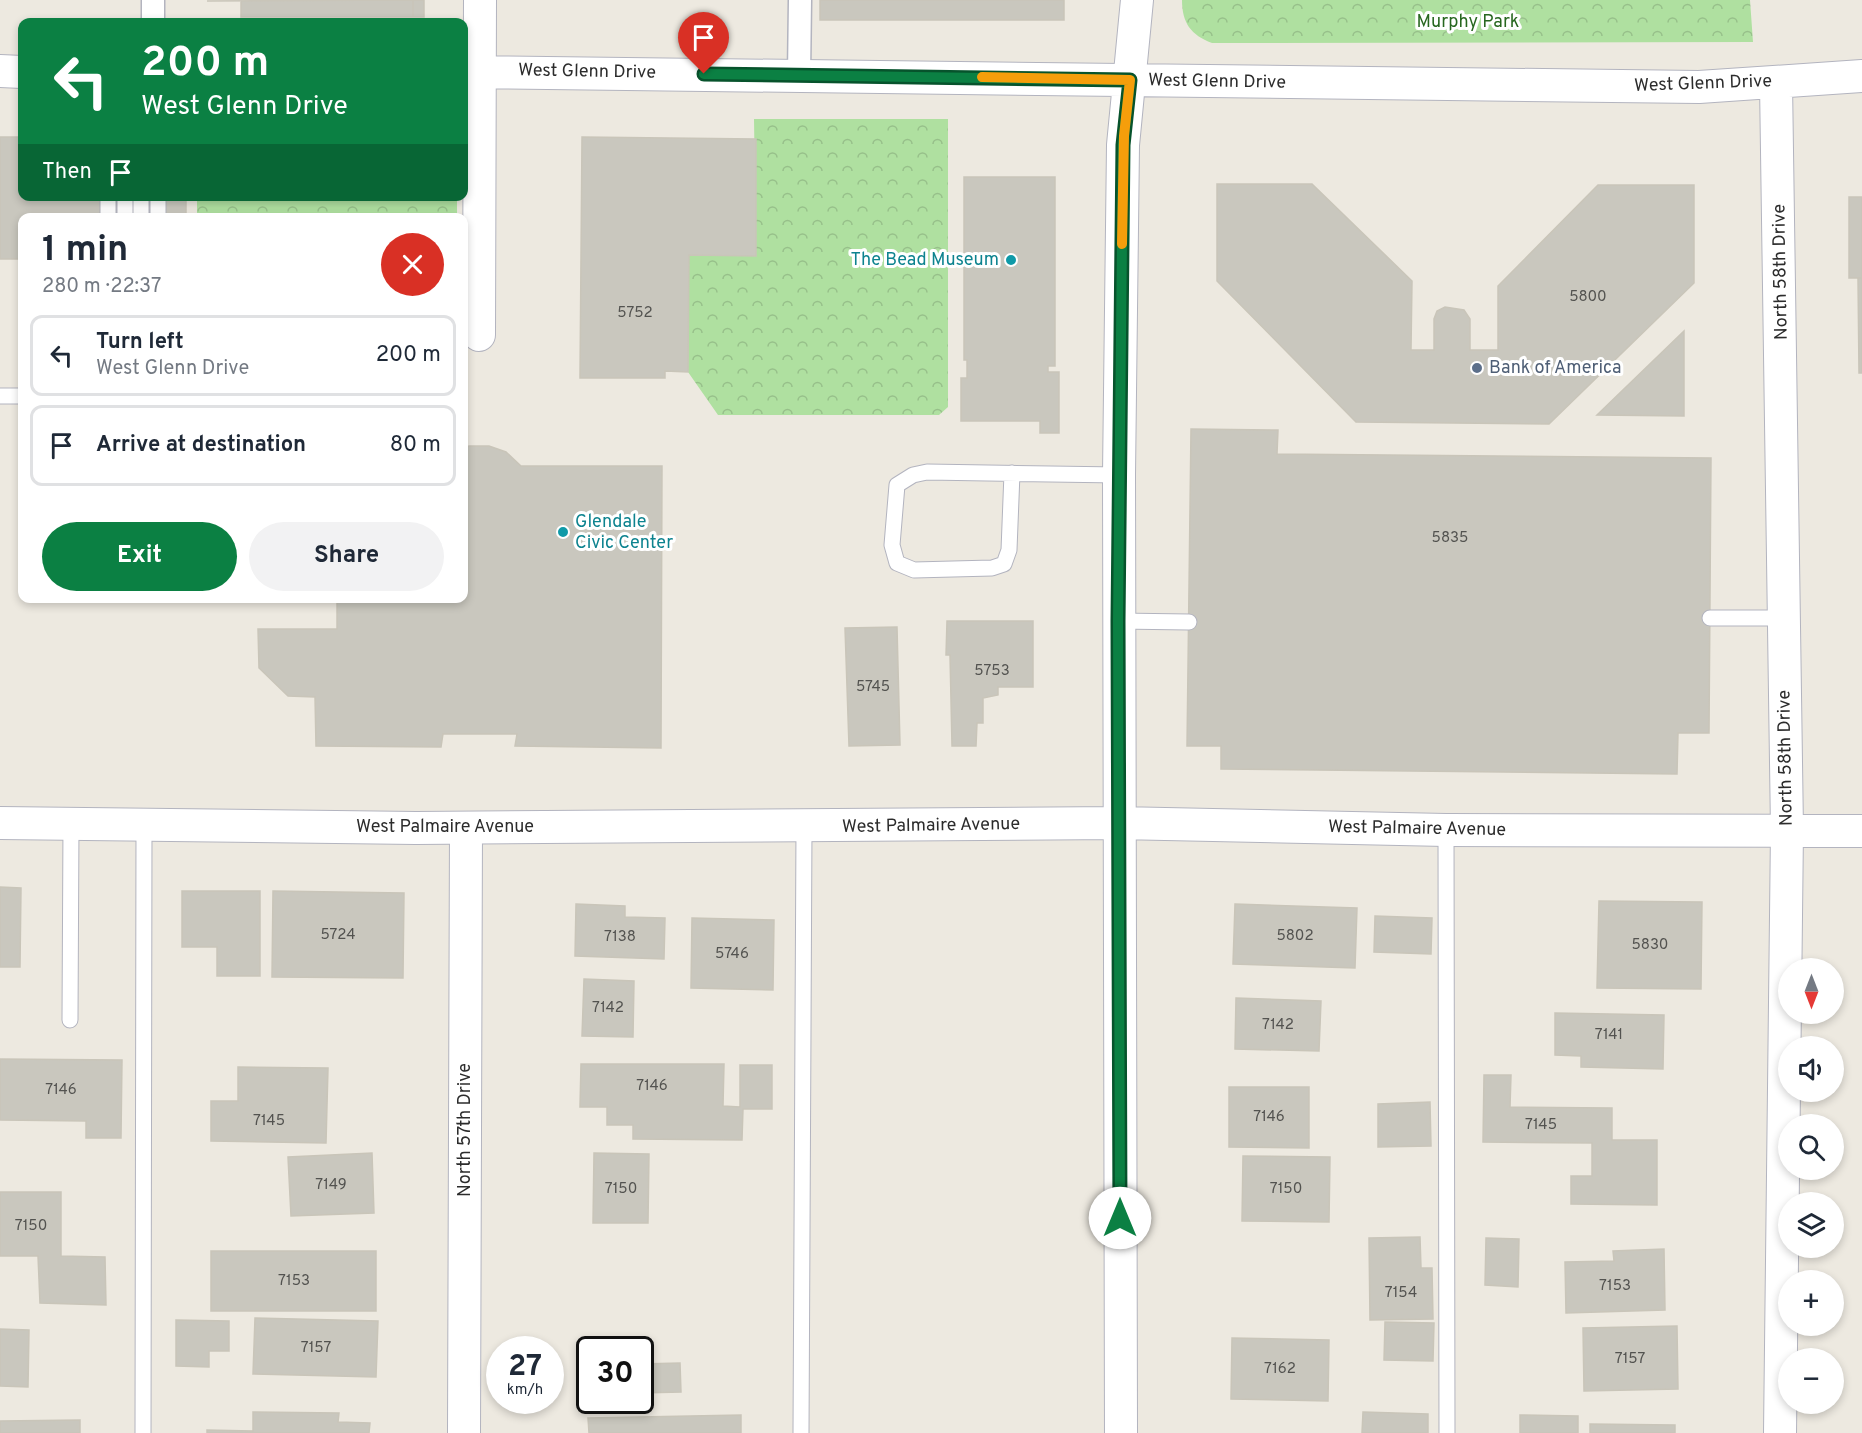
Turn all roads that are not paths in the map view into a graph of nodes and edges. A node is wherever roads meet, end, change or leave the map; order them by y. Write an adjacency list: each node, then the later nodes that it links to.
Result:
1 (153, 0): 5 (street)
2 (480, 0): 8 (street)
3 (800, 0): 9 (street)
4 (1137, 0): 11 (street)
5 (153, 18)
6 (0, 72): 7 (street)
7 (18, 72)
8 (471, 72): 9 (street, West Glenn Drive); 13 (street)
9 (799, 75): 11 (street, West Glenn Drive)
10 (1862, 76): 12 (street, West Glenn Drive)
11 (1130, 80): 12 (street, West Glenn Drive); 17 (street)
12 (1776, 83): 19 (street, North 58th Drive)
13 (471, 336)
14 (0, 396): 15 (lane)
15 (18, 396)
16 (1012, 473): 16 (lane); 17 (lane)
17 (1119, 475): 20 (street)
18 (1710, 618): 19 (lane)
19 (1785, 618): 29 (street, North 58th Drive)
20 (1118, 621): 21 (lane); 24 (street)
21 (1189, 622)
22 (0, 823): 23 (street, West Palmaire Avenue)
23 (71, 824): 25 (street, West Palmaire Avenue); 31 (lane)
24 (1118, 824): 26 (street, West Palmaire Avenue); 28 (street, West Palmaire Avenue); 35 (street)
25 (144, 825): 27 (street, West Palmaire Avenue); 32 (lane)
26 (804, 827): 27 (street, West Palmaire Avenue); 34 (lane)
27 (466, 828): 33 (street, North 57th Drive)
28 (1446, 830): 29 (street, West Palmaire Avenue); 36 (lane)
29 (1787, 830): 30 (street, West Palmaire Avenue); 37 (street, North 58th Drive)
30 (1862, 831)
31 (70, 1020)
32 (143, 1433)
33 (464, 1433)
34 (801, 1433)
35 (1120, 1433)
36 (1447, 1433)
37 (1780, 1433)

